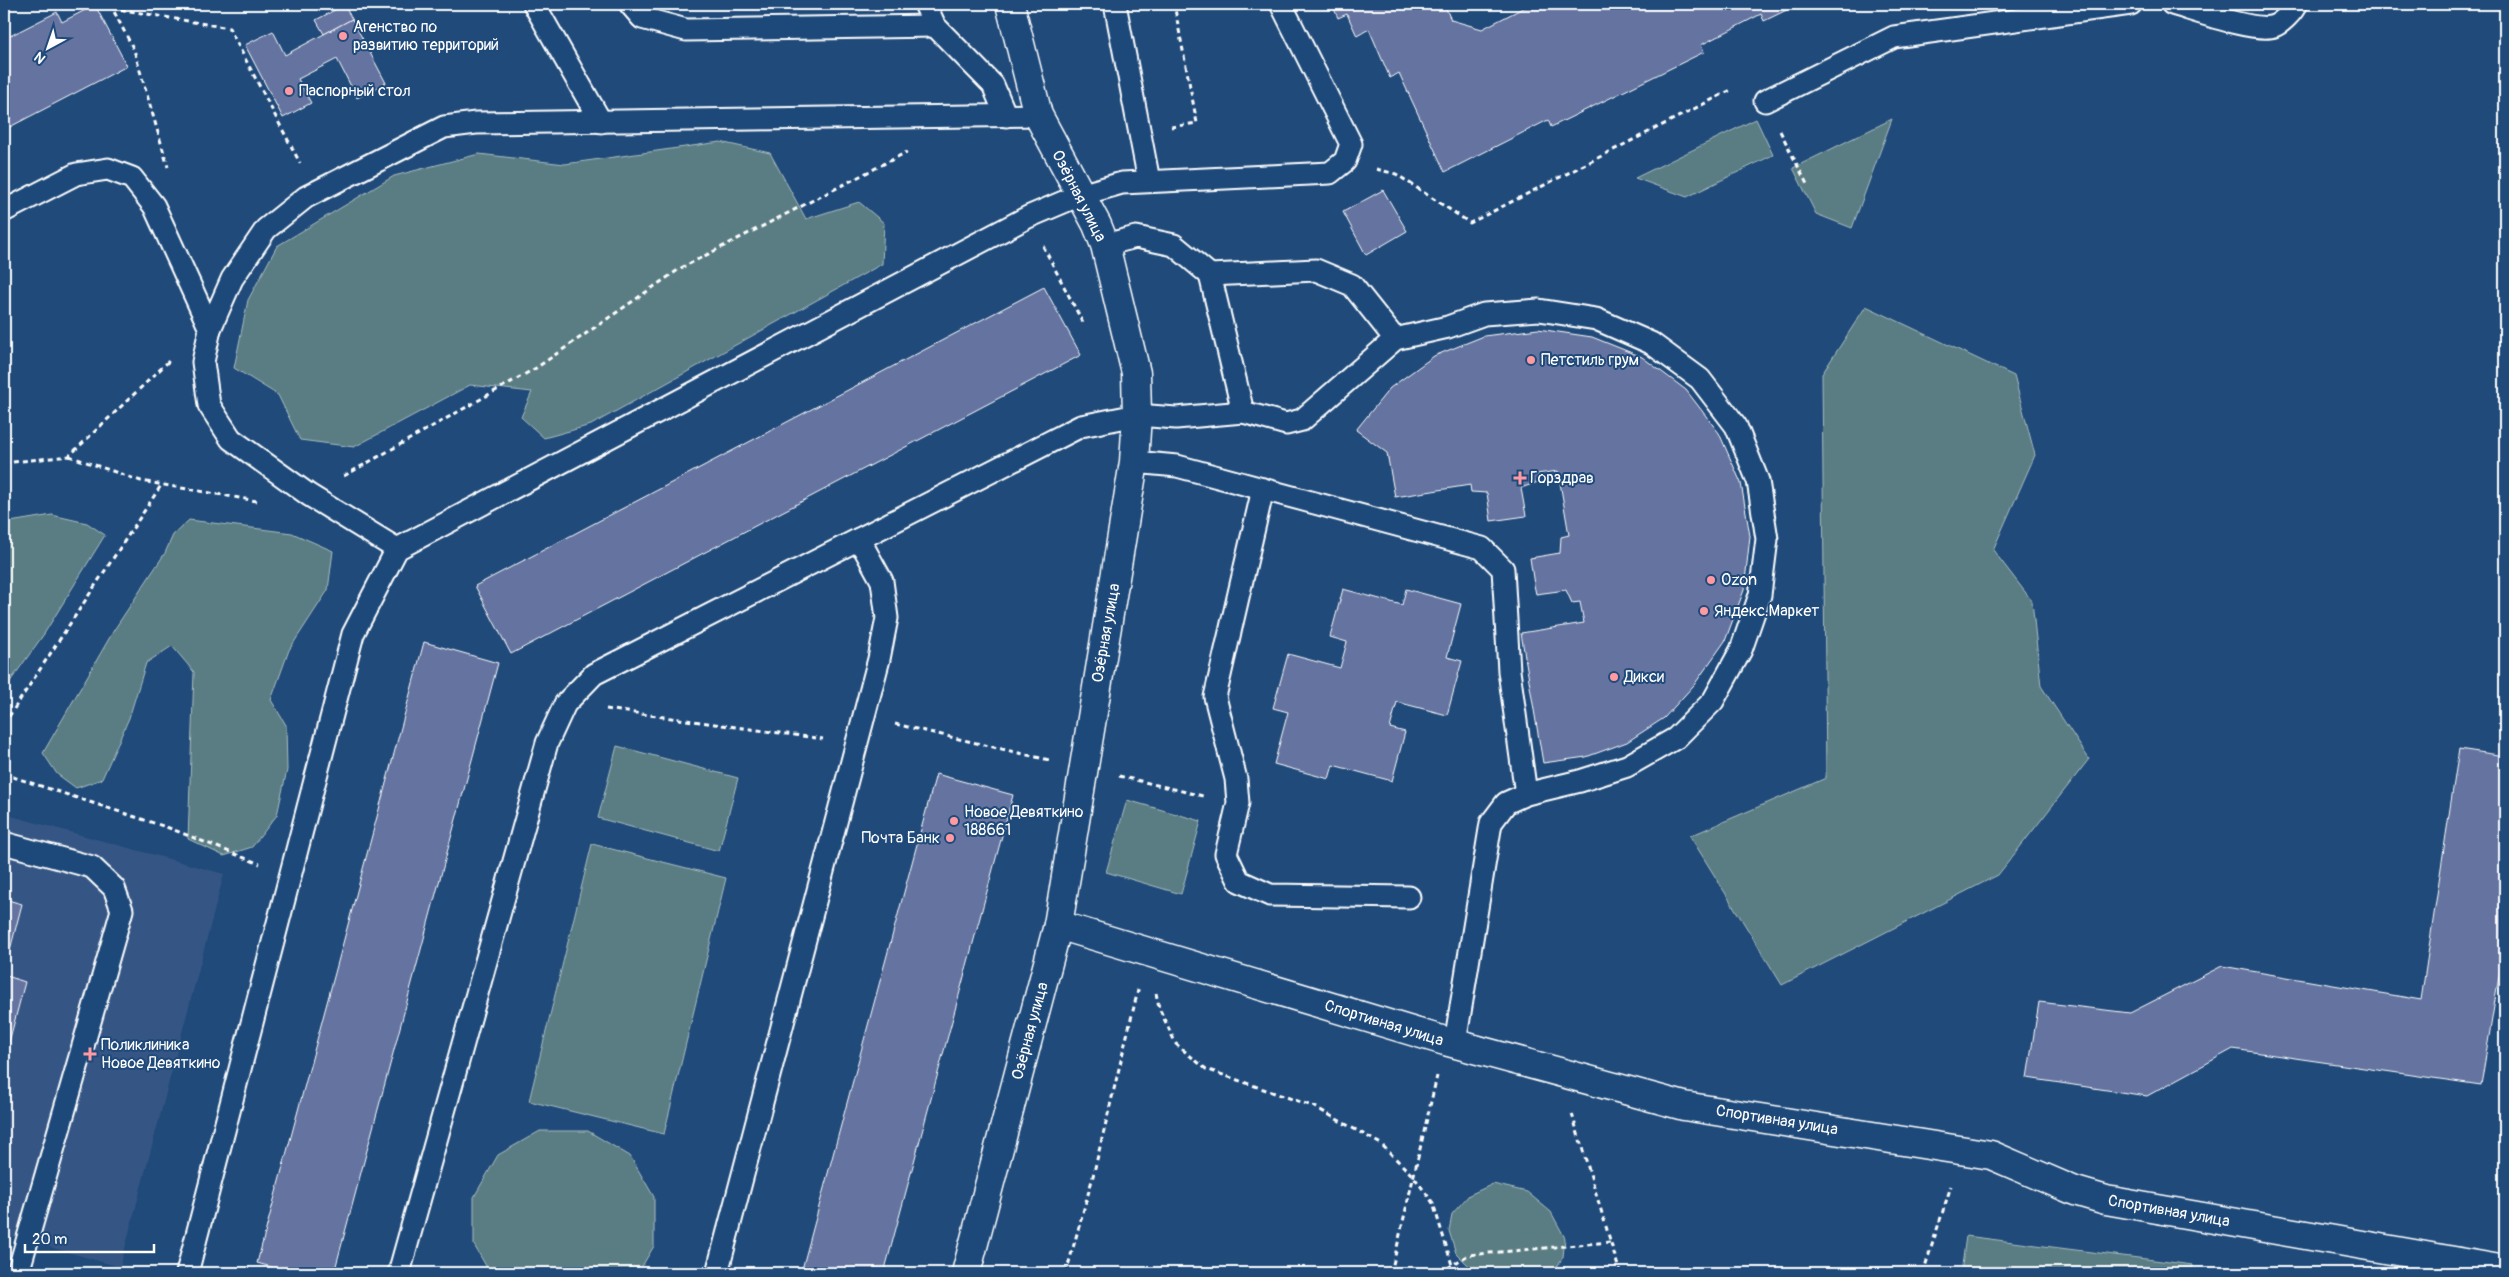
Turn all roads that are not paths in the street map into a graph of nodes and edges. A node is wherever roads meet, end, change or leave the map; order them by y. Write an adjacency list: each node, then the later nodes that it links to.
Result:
1 (534, 4): 14 (lane)
2 (630, 4): 10 (lane)
3 (925, 4): 10 (lane)
4 (1010, 4): 12 (street, Озёрная улица)
5 (1115, 4): 15 (lane)
6 (1282, 4): 15 (lane)
7 (2131, 4): 11 (lane)
8 (2172, 4): 9 (lane)
9 (2296, 4)
10 (935, 26): 13 (lane)
11 (1765, 102)
12 (1038, 115): 13 (lane); 16 (street, Озёрная улица)
13 (1006, 116): 14 (lane)
14 (601, 122): 20 (lane)
15 (1149, 181): 16 (lane)
16 (1080, 195): 18 (street, Озёрная улица); 27 (lane)
17 (4, 211): 20 (lane)
18 (1105, 245): 19 (lane); 23 (street, Озёрная улица)
19 (1210, 275): 21 (lane); 22 (lane)
20 (210, 329): 27 (lane)
21 (1395, 339): 22 (lane); 28 (lane)
22 (1243, 412): 23 (lane)
23 (1137, 415): 24 (street, Озёрная улица); 26 (lane)
24 (1134, 462): 25 (lane); 31 (street, Озёрная улица)
25 (1263, 489): 28 (lane); 30 (lane)
26 (859, 539): 36 (lane); 37 (lane)
27 (397, 549): 35 (lane)
28 (1526, 794): 32 (lane)
29 (4, 842): 33 (lane)
30 (1409, 897)
31 (1058, 925): 32 (street, Спортивная улица); 38 (street, Озёрная улица)
32 (1450, 1042): 34 (street, Спортивная улица)
33 (19, 1269)
34 (2505, 1270)
35 (187, 1273)
36 (399, 1273)
37 (717, 1273)
38 (966, 1273)

